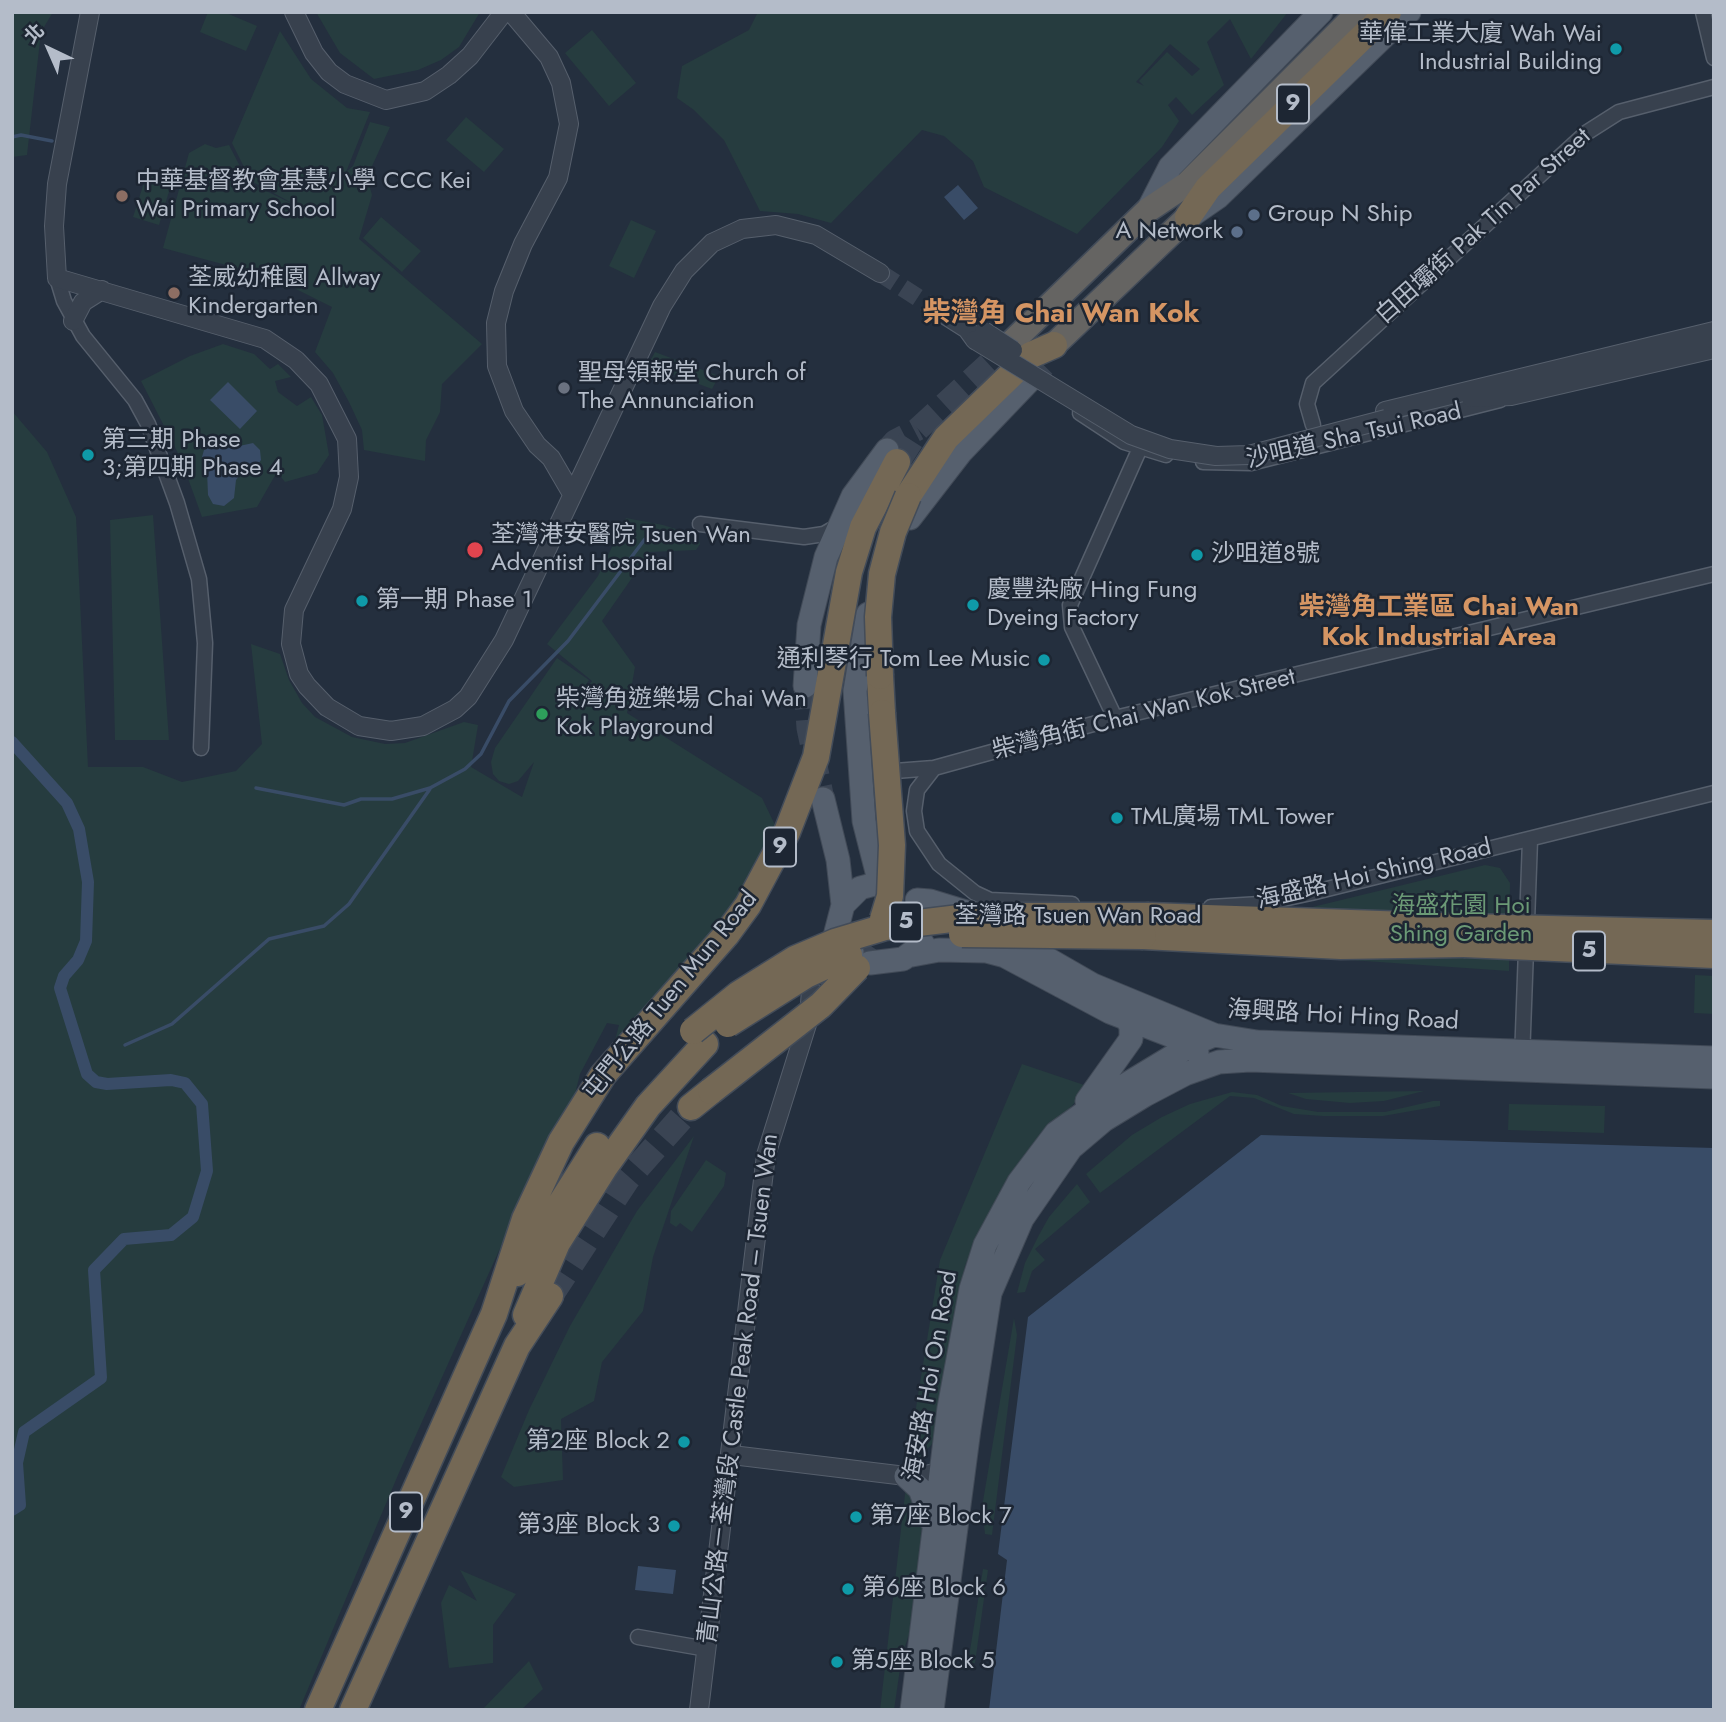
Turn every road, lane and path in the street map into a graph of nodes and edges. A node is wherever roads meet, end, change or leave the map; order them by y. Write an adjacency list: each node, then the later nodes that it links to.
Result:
1 (90, 12): 16 (street)
2 (294, 12): 3 (street)
3 (504, 12)
4 (511, 12): 29 (street)
5 (1321, 12): 13 (main road)
6 (1359, 12): 10 (highway, 9)
7 (1388, 12): 10 (highway, 9)
8 (1409, 12): 14 (main road)
9 (1703, 12): 11 (street)
10 (1326, 58): 13 (highway, 9); 14 (highway, 9)
11 (1714, 58)
12 (1714, 87): 26 (street, 白田壩街 Pak Tin Par Street)
13 (1148, 210): 22 (highway, 9)
14 (1188, 217): 22 (highway, 9)
15 (880, 273): 30 (street)
16 (57, 278): 17 (street); 19 (street)
17 (102, 290): 19 (street); 31 (street)
18 (937, 310): 23 (street, 沙咀道 Sha Tsui Road, bridge)
19 (73, 321): 41 (street)
20 (1714, 331): 23 (street, 沙咀道 Sha Tsui Road)
21 (1714, 349): 24 (street, 沙咀道 Sha Tsui Road)
22 (1024, 366): 32 (main road); 50 (highway, 9, bridge)
23 (1472, 393): 24 (street, 沙咀道 Sha Tsui Road)
24 (1511, 396): 27 (street, 沙咀道 Sha Tsui Road)
25 (1080, 413): 27 (street, 沙咀道 Sha Tsui Road)
26 (1313, 425)
27 (1140, 448): 40 (street)
28 (892, 456): 34 (main road); 71 (highway, 屯門公路 Tuen Mun Road / 9)
29 (551, 458): 30 (street); 31 (street)
30 (587, 460): 31 (street)
31 (572, 494)
32 (910, 518)
33 (701, 524): 35 (street)
34 (838, 526): 35 (street); 36 (main road)
35 (804, 537): 36 (street)
36 (826, 557): 39 (main road)
37 (1714, 574): 40 (street, 柴灣角街 Chai Wan Kok Street)
38 (868, 614): 42 (main road)
39 (805, 686)
40 (1115, 718): 43 (street, 柴灣角街 Chai Wan Kok Street)
41 (201, 748)
42 (858, 767): 43 (street, 柴灣角街 Chai Wan Kok Street); 47 (main road)
43 (934, 768): 49 (street, 海盛路 Hoi Shing Road)
44 (1714, 793): 46 (street, 海盛路 Hoi Shing Road)
45 (823, 799): 48 (main road)
46 (1530, 840): 49 (street, 海盛路 Hoi Shing Road); 65 (street)
47 (893, 887): 48 (main road); 55 (main road); 59 (main road, 海興路 Hoi Hing Road)
48 (843, 905): 57 (main road)
49 (1098, 906): 59 (main road)
50 (883, 919)
51 (1714, 920): 52 (highway)
52 (1381, 923): 53 (highway, 荃灣路 Tsuen Wan Road / 5, bridge); 62 (highway, 荃灣路 Tsuen Wan Road / 5, bridge)
53 (1714, 933)
54 (1341, 946): 56 (highway, 荃灣路 Tsuen Wan Road / 5, bridge); 58 (highway); 62 (highway, 荃灣路 Tsuen Wan Road / 5, bridge)
55 (912, 955): 57 (main road); 61 (main road, 海興路 Hoi Hing Road)
56 (1714, 955)
57 (860, 961): 68 (highway, bridge)
58 (1714, 970)
59 (1093, 985): 63 (main road, 海興路 Hoi Hing Road)
60 (811, 990): 74 (street, 青山公路－荃灣段 Castle Peak Road – Tsuen Wan)
61 (1126, 1018): 63 (main road, 海興路 Hoi Hing Road); 69 (main road)
62 (699, 1037): 71 (highway, 荃灣路 Tsuen Wan Road / 5); 72 (highway, 荃灣路 Tsuen Wan Road / 5)
63 (1203, 1040): 65 (main road, 海興路 Hoi Hing Road); 66 (main road); 69 (main road, 海安路 Hoi On Road)
64 (1714, 1058): 65 (main road, 海興路 Hoi Hing Road)
65 (1522, 1062): 66 (main road, 海興路 Hoi Hing Road); 67 (main road, 海興路 Hoi Hing Road)
66 (1216, 1063): 73 (main road, 海安路 Hoi On Road)
67 (1714, 1077)
68 (701, 1098)
69 (1074, 1116): 75 (main road, 海安路 Hoi On Road)
70 (550, 1296): 72 (highway, 9)
71 (494, 1314): 80 (highway, 屯門公路 Tuen Mun Road / 9)
72 (517, 1346): 81 (highway, 9)
73 (969, 1429): 75 (main road); 84 (main road, 海安路 Hoi On Road)
74 (732, 1455): 76 (street); 79 (street, 青山公路－荃灣段 Castle Peak Road – Tsuen Wan)
75 (940, 1472): 76 (street); 77 (main road, 海安路 Hoi On Road)
76 (906, 1476): 77 (main road)
77 (933, 1527): 83 (main road, 海安路 Hoi On Road)
78 (638, 1637): 79 (street)
79 (707, 1649): 82 (street, 青山公路－荃灣段 Castle Peak Road – Tsuen Wan)
80 (318, 1710)
81 (353, 1710)
82 (699, 1710)
83 (912, 1710)
84 (932, 1710)

